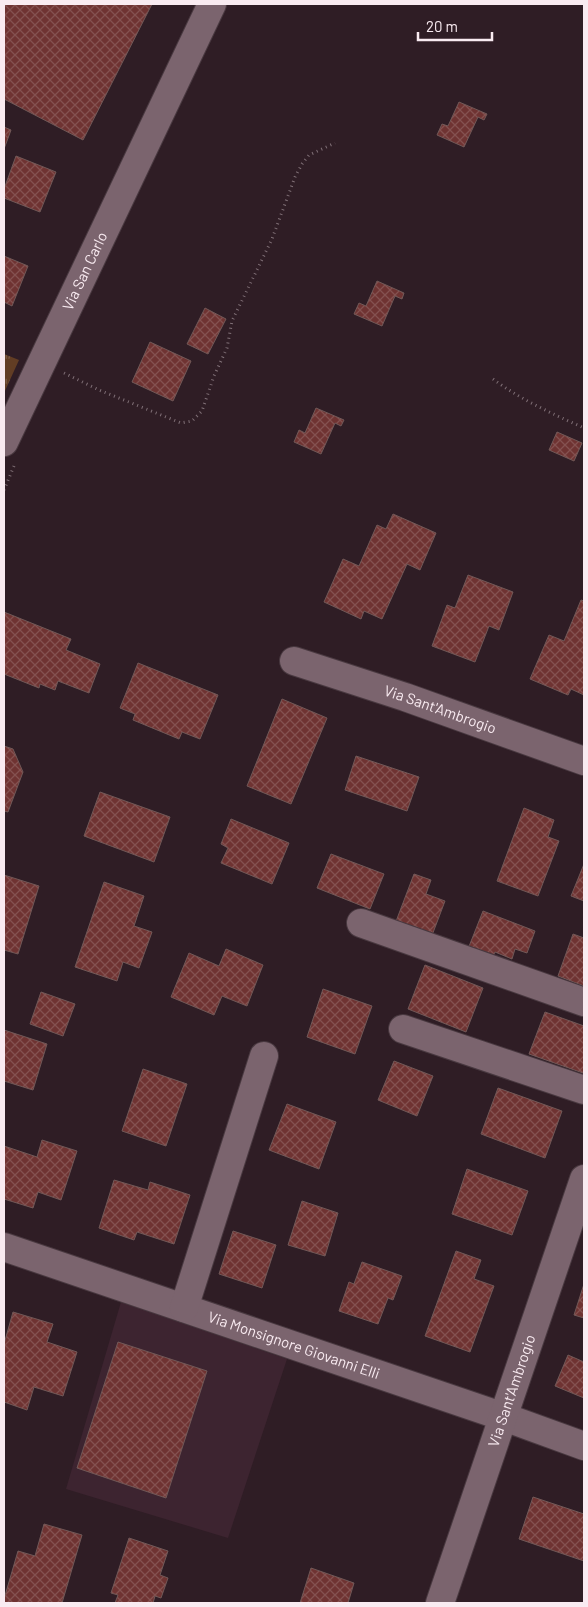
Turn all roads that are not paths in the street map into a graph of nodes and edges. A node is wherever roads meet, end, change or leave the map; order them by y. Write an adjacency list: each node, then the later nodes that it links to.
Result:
1 (212, 4): 2 (street, Via San Carlo)
2 (4, 442)
3 (294, 661): 4 (street, Via Sant'Ambrogio)
4 (584, 761)
5 (361, 923): 6 (street)
6 (584, 1002)
7 (403, 1029): 9 (street)
8 (264, 1056): 12 (street)
9 (584, 1090)
10 (584, 1179): 13 (street, Via Sant'Ambrogio)
11 (4, 1247): 12 (street, Via Monsignore Giovanni Elli)
12 (184, 1308): 13 (street, Via Monsignore Giovanni Elli)
13 (504, 1416): 14 (street, Via Monsignore Giovanni Elli); 15 (street, Via Sant'Ambrogio)
14 (584, 1446)
15 (440, 1603)

